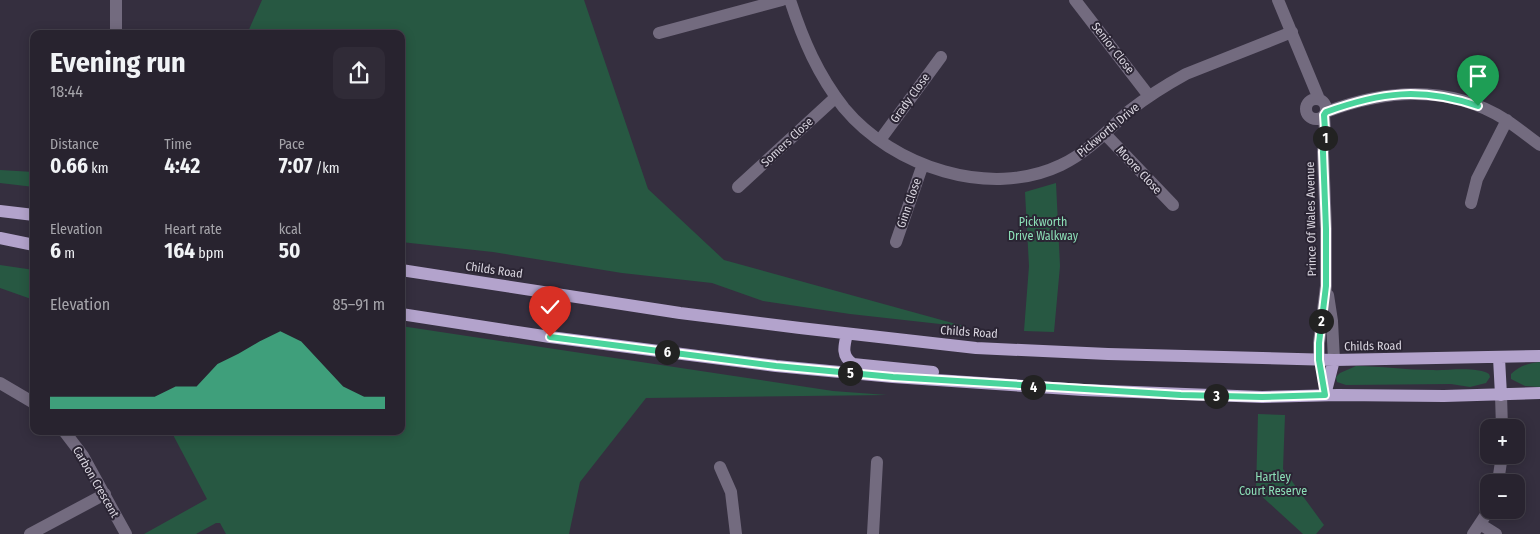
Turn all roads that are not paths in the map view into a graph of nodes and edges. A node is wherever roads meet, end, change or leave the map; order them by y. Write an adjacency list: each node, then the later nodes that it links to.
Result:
1 (116, 0): 6 (street)
2 (782, 0): 8 (street)
3 (790, 0): 11 (street, Pickworth Drive)
4 (1075, 0): 10 (street, Senior Close)
5 (1278, 0): 7 (street, Prince Of Wales Avenue)
6 (116, 30)
7 (1292, 32): 10 (street, Pickworth Drive); 12 (street, Prince Of Wales Avenue)
8 (659, 33)
9 (940, 57): 15 (street, Grady Close)
10 (1149, 96): 14 (street, Pickworth Drive)
11 (836, 97): 15 (street, Pickworth Drive); 18 (street, Somers Close)
12 (1318, 108): 13 (street); 27 (street, Prince Of Wales Avenue)
13 (1507, 120): 16 (street); 19 (street)
14 (1105, 134): 17 (street, Pickworth Drive); 20 (street, Moore Close)
15 (880, 140): 17 (street, Pickworth Drive)
16 (1540, 145)
17 (923, 164): 24 (street, Ginn Close)
18 (738, 187)
19 (1471, 203)
20 (1173, 205)
21 (0, 211): 22 (main road)
22 (30, 215)
23 (0, 238): 25 (main road)
24 (896, 242)
25 (30, 244)
26 (405, 271): 29 (main road, Childs Road)
27 (1326, 286): 32 (street, Prince Of Wales Avenue); 33 (street, Prince Of Wales Avenue)
28 (405, 315): 35 (main road)
29 (847, 334): 32 (main road, Childs Road); 35 (main road)
30 (1540, 356): 31 (main road, Childs Road)
31 (1499, 358): 33 (main road, Childs Road); 38 (main road)
32 (1319, 360): 33 (main road, Childs Road); 37 (main road, Prince Of Wales Avenue)
33 (1334, 360): 37 (main road, Prince Of Wales Avenue)
34 (0, 383): 39 (street)
35 (1027, 386): 37 (main road)
36 (1540, 393): 38 (main road)
37 (1325, 395): 38 (main road)
38 (1501, 395): 40 (street)
39 (30, 401)
40 (1502, 419)
41 (67, 435): 44 (street, Carbon Crescent)
42 (877, 462): 49 (street)
43 (720, 467): 48 (street)
44 (105, 494): 46 (street); 47 (street, Carbon Crescent)
45 (1477, 529): 50 (street)
46 (30, 534)
47 (126, 534)
48 (736, 534)
49 (873, 534)
50 (1496, 534)

